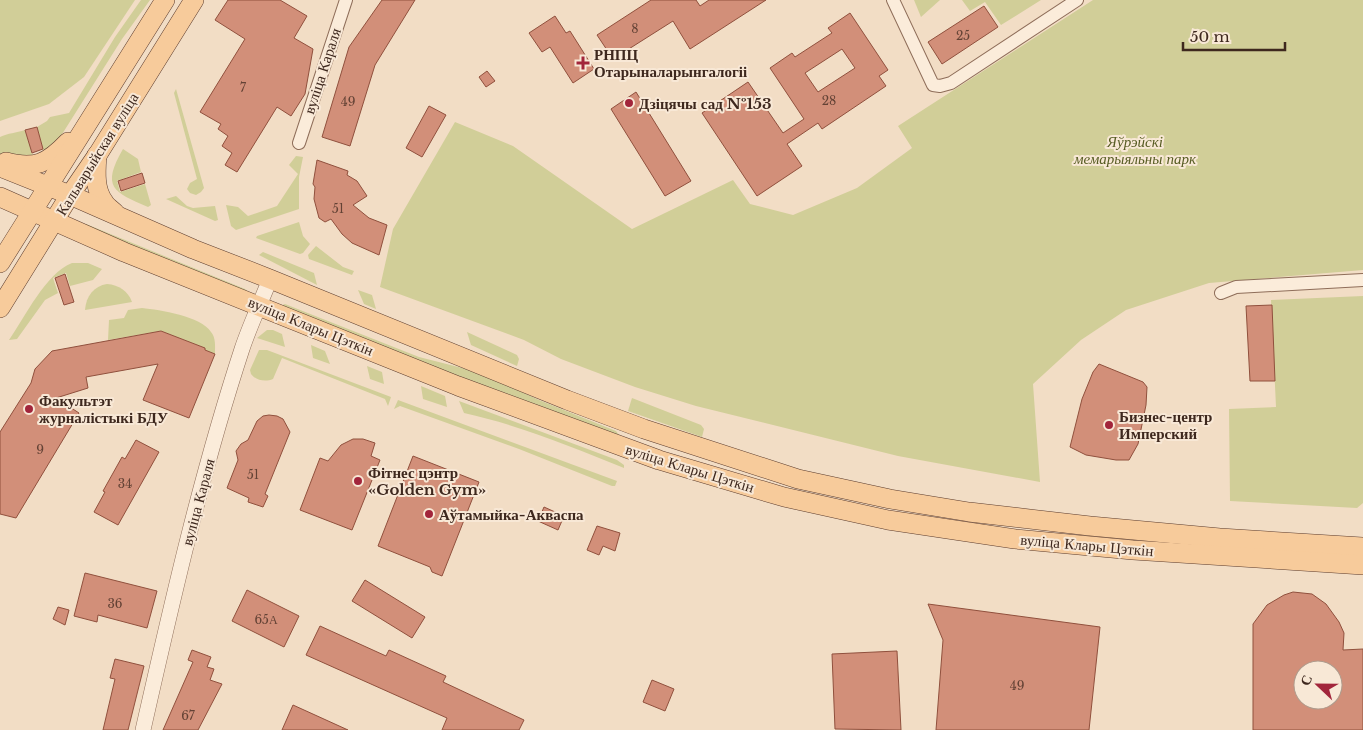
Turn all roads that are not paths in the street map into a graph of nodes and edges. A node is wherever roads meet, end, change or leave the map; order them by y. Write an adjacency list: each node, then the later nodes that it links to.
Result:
1 (165, 0): 6 (main road, Кальварыйская вуліца)
2 (194, 0): 8 (main road, Кальварыйская вуліца)
3 (346, 0): 7 (street, вуліца Караля)
4 (893, 0): 5 (street)
5 (1077, 0)
6 (88, 121): 9 (main road); 11 (main road, Кальварыйская вуліца)
7 (298, 142)
8 (98, 154): 12 (main road, Кальварыйская вуліца); 15 (main road)
9 (0, 161)
10 (0, 168): 11 (main road, вуліца Клары Цэткін)
11 (48, 186): 12 (main road, вуліца Клары Цэткін); 14 (main road, Кальварыйская вуліца)
12 (70, 195): 15 (main road, вуліца Клары Цэткін); 16 (main road, Кальварыйская вуліца)
13 (0, 197): 14 (main road, вуліца Клары Цэткін)
14 (32, 210): 16 (main road, вуліца Клары Цэткін); 17 (main road, Кальварыйская вуліца)
15 (118, 216): 18 (main road, вуліца Клары Цэткін)
16 (55, 221): 21 (main road, вуліца Клары Цэткін); 22 (main road, Кальварыйская вуліца)
17 (0, 263)
18 (270, 279): 21 (street, вуліца Караля); 23 (main road, вуліца Клары Цэткін)
19 (1363, 280): 20 (street)
20 (1222, 293)
21 (260, 305): 24 (main road, вуліца Клары Цэткін); 25 (street, вуліца Караля)
22 (0, 308)
23 (1363, 546)
24 (1363, 565)
25 (143, 730)

